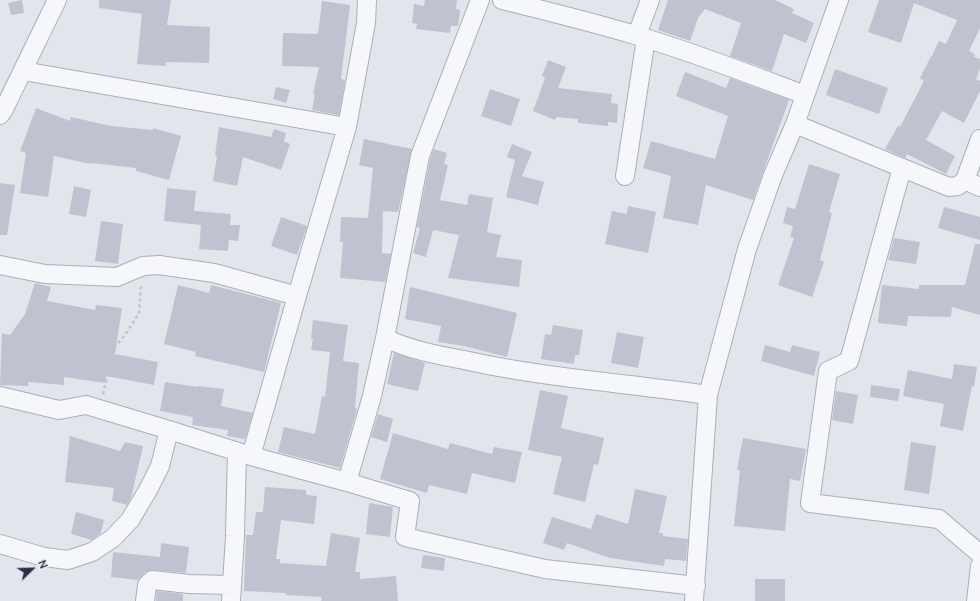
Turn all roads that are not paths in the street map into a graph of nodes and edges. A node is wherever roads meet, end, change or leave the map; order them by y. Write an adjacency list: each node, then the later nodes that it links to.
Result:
1 (57, 0): 8 (street)
2 (368, 0): 12 (street)
3 (480, 0): 19 (street)
4 (502, 0): 7 (street)
5 (650, 0): 7 (street)
6 (839, 0): 9 (street)
7 (641, 37): 9 (street); 15 (street)
8 (23, 71): 10 (street); 12 (street)
9 (805, 95): 11 (street)
10 (0, 115)
11 (795, 124): 14 (street); 20 (street)
12 (347, 127): 18 (street)
13 (980, 139): 16 (street)
14 (902, 168): 16 (street); 26 (street)
15 (625, 176)
16 (972, 184)
17 (0, 265): 18 (street)
18 (297, 296): 23 (street)
19 (385, 338): 20 (street); 24 (street)
20 (708, 395): 29 (street)
21 (0, 396): 22 (street)
22 (169, 430): 23 (street); 25 (street)
23 (244, 454): 24 (street); 28 (street)
24 (347, 482): 29 (street)
25 (0, 544)
26 (980, 554)
27 (980, 566): 31 (street)
28 (231, 593): 30 (street)
29 (695, 594)
30 (145, 601)
31 (976, 601)

